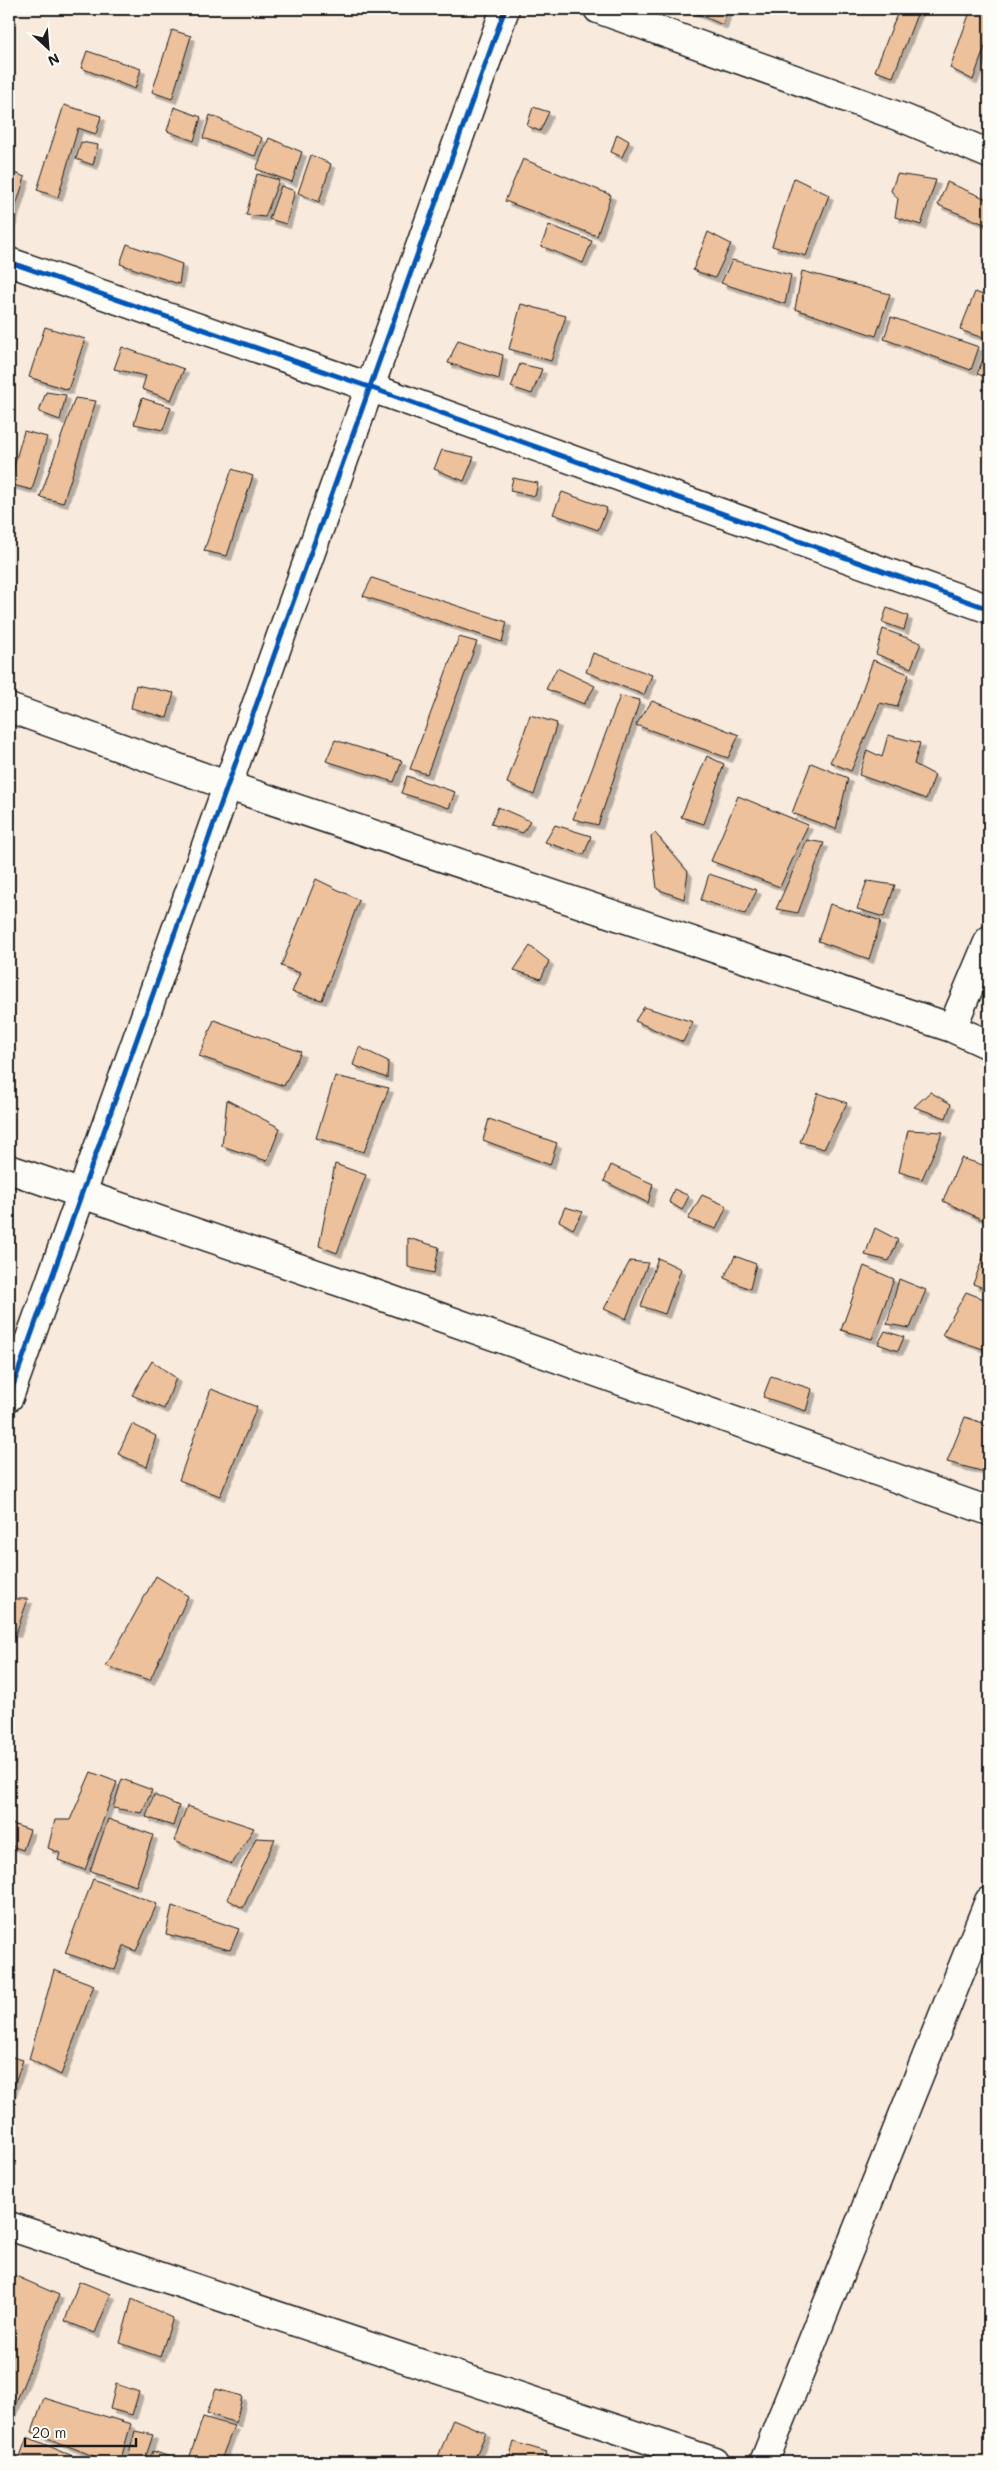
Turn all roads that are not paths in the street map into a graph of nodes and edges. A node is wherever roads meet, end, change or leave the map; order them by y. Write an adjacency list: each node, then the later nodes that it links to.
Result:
1 (505, 9): 5 (street)
2 (598, 9): 3 (street)
3 (989, 154)
4 (9, 262): 5 (street)
5 (369, 387): 6 (street); 8 (street)
6 (989, 609)
7 (9, 708): 8 (street)
8 (226, 785): 10 (street); 13 (street)
9 (989, 940): 10 (street)
10 (952, 1028): 11 (street)
11 (989, 1045)
12 (9, 1169): 13 (street)
13 (81, 1194): 14 (street); 15 (street)
14 (9, 1397)
15 (989, 1511)
16 (989, 1901): 19 (street)
17 (9, 2226): 18 (street)
18 (715, 2462)
19 (764, 2462)

